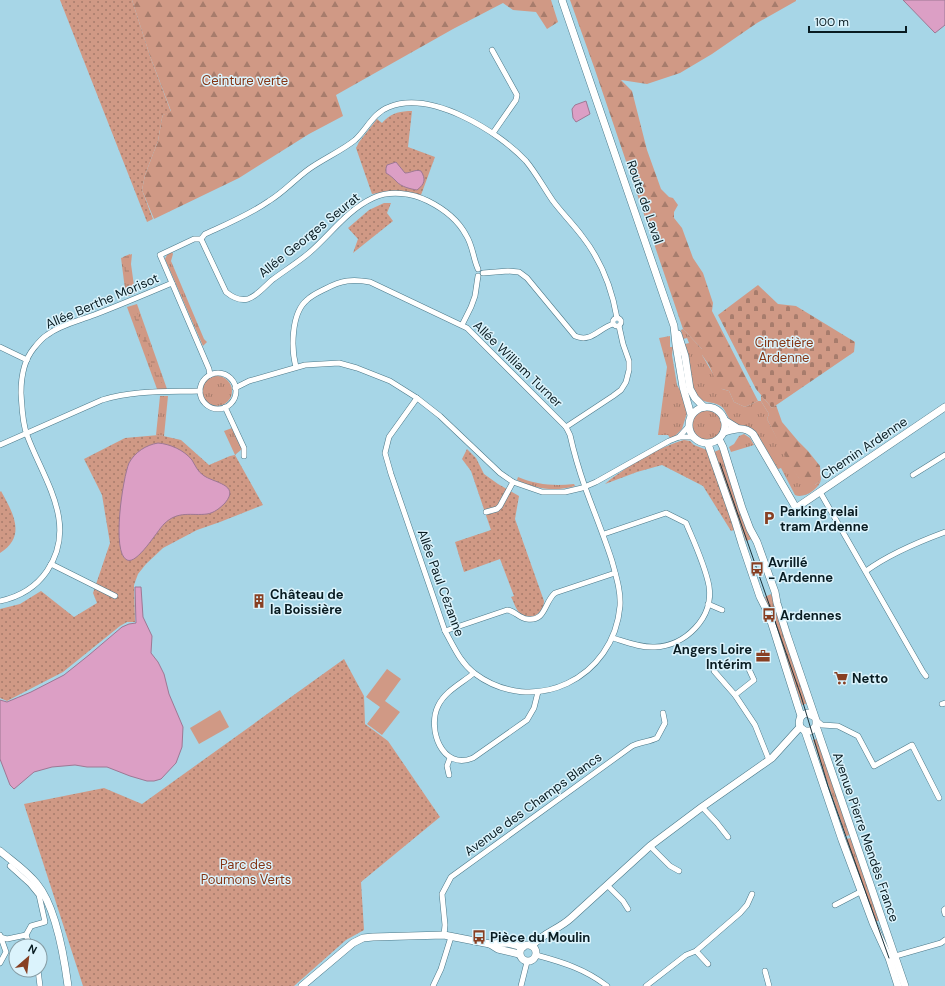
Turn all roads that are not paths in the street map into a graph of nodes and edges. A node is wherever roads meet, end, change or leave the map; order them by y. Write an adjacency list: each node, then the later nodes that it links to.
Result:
1 (562, 0): 11 (main road, Route de Laval)
2 (492, 50): 3 (street)
3 (493, 133): 4 (street); 7 (street)
4 (201, 239): 5 (street, Allée Georges Seurat); 6 (street)
5 (480, 273): 8 (street); 9 (street, Allée Georges Seurat)
6 (172, 283): 13 (street, Allée Berthe Morisot); 15 (street)
7 (618, 318): 8 (street); 10 (street)
8 (613, 324): 10 (street)
9 (462, 325): 14 (street, Allée William Turner); 24 (street, Allée William Turner)
10 (619, 326): 24 (street)
11 (674, 326): 19 (main road); 22 (main road, Route de Laval)
12 (0, 348): 13 (street)
13 (27, 360): 28 (street, Allée Berthe Morisot)
14 (296, 367): 16 (street); 18 (street)
15 (210, 375): 16 (street); 17 (street)
16 (235, 388): 21 (street)
17 (200, 391): 21 (street); 28 (street)
18 (417, 398): 37 (street); 50 (street, Allée Paul Cézanne)
19 (704, 407): 22 (main road); 23 (main road)
20 (945, 407): 39 (main road, Chemin Ardenne)
21 (226, 410): 35 (street)
22 (691, 415): 25 (main road)
23 (724, 420): 26 (main road); 27 (main road)
24 (566, 427): 38 (street, Allée William Turner)
25 (688, 427): 29 (street); 30 (main road)
26 (738, 428): 27 (main road); 39 (main road, Chemin Ardenne)
27 (724, 432): 31 (main road)
28 (26, 433): 33 (street); 43 (street, Allée Berthe Morisot)
29 (679, 437): 30 (street); 38 (street)
30 (693, 437): 32 (main road)
31 (719, 439): 32 (main road); 60 (main road, Avenue Pierre Mendès France)
32 (708, 444): 59 (main road)
33 (0, 445)
34 (945, 455): 36 (street)
35 (244, 456)
36 (913, 474)
37 (513, 482): 38 (street); 40 (street)
38 (584, 486): 42 (street, Allée Paul Cézanne)
39 (820, 492): 44 (street)
40 (486, 512)
41 (945, 532): 44 (street)
42 (604, 534): 45 (street, Allée Paul Cézanne); 48 (street)
43 (51, 564): 46 (street); 47 (street, Allée Berthe Morisot)
44 (866, 570): 55 (street)
45 (616, 573): 50 (street); 51 (street, Allée Paul Cézanne)
46 (115, 596)
47 (0, 601)
48 (708, 604): 49 (street); 51 (street)
49 (722, 610)
50 (445, 631): 54 (street, Allée Paul Cézanne)
51 (613, 638): 56 (street, Allée Paul Cézanne)
52 (747, 665): 57 (street)
53 (714, 671): 57 (street)
54 (474, 673): 56 (street, Allée Paul Cézanne); 62 (street)
55 (926, 676)
56 (538, 692): 62 (street)
57 (735, 695): 63 (street)
58 (662, 712): 80 (street, Avenue des Champs Blancs)
59 (801, 716): 60 (main road); 61 (main road)
60 (816, 721): 61 (main road); 65 (street); 90 (main road, Avenue Pierre Mendès France)
61 (802, 729): 63 (main road); 73 (main road, Avenue Pierre Mendès France)
62 (450, 758): 64 (street)
63 (769, 760): 66 (main road)
64 (449, 775)
65 (939, 798)
66 (702, 807): 67 (street); 68 (main road)
67 (728, 837)
68 (650, 846): 71 (street); 72 (main road)
69 (0, 851): 95 (main road)
70 (10, 866): 79 (street)
71 (679, 871)
72 (607, 885): 76 (street); 86 (main road)
73 (862, 891): 75 (street); 90 (main road, Avenue Pierre Mendès France)
74 (752, 894): 87 (street)
75 (835, 905)
76 (628, 909)
77 (945, 909): 78 (street)
78 (945, 914)
79 (26, 935): 81 (street); 82 (street)
80 (447, 936): 84 (main road); 96 (main road); 97 (street, Avenue des Champs Blancs)
81 (0, 937): 92 (street)
82 (27, 938)
83 (945, 940): 90 (street)
84 (490, 944): 85 (main road); 88 (main road)
85 (522, 946): 86 (main road); 88 (main road)
86 (532, 946): 89 (main road)
87 (696, 951): 93 (street); 100 (street)
88 (519, 954): 91 (main road)
89 (536, 955): 91 (main road); 99 (street)
90 (892, 957): 102 (main road); 103 (main road)
91 (527, 962): 98 (street)
92 (0, 963)
93 (708, 964)
94 (765, 971): 101 (street)
95 (68, 986)
96 (302, 986)
97 (432, 986)
98 (521, 986)
99 (607, 986)
100 (646, 986)
101 (769, 986)
102 (898, 986)
103 (905, 986)

